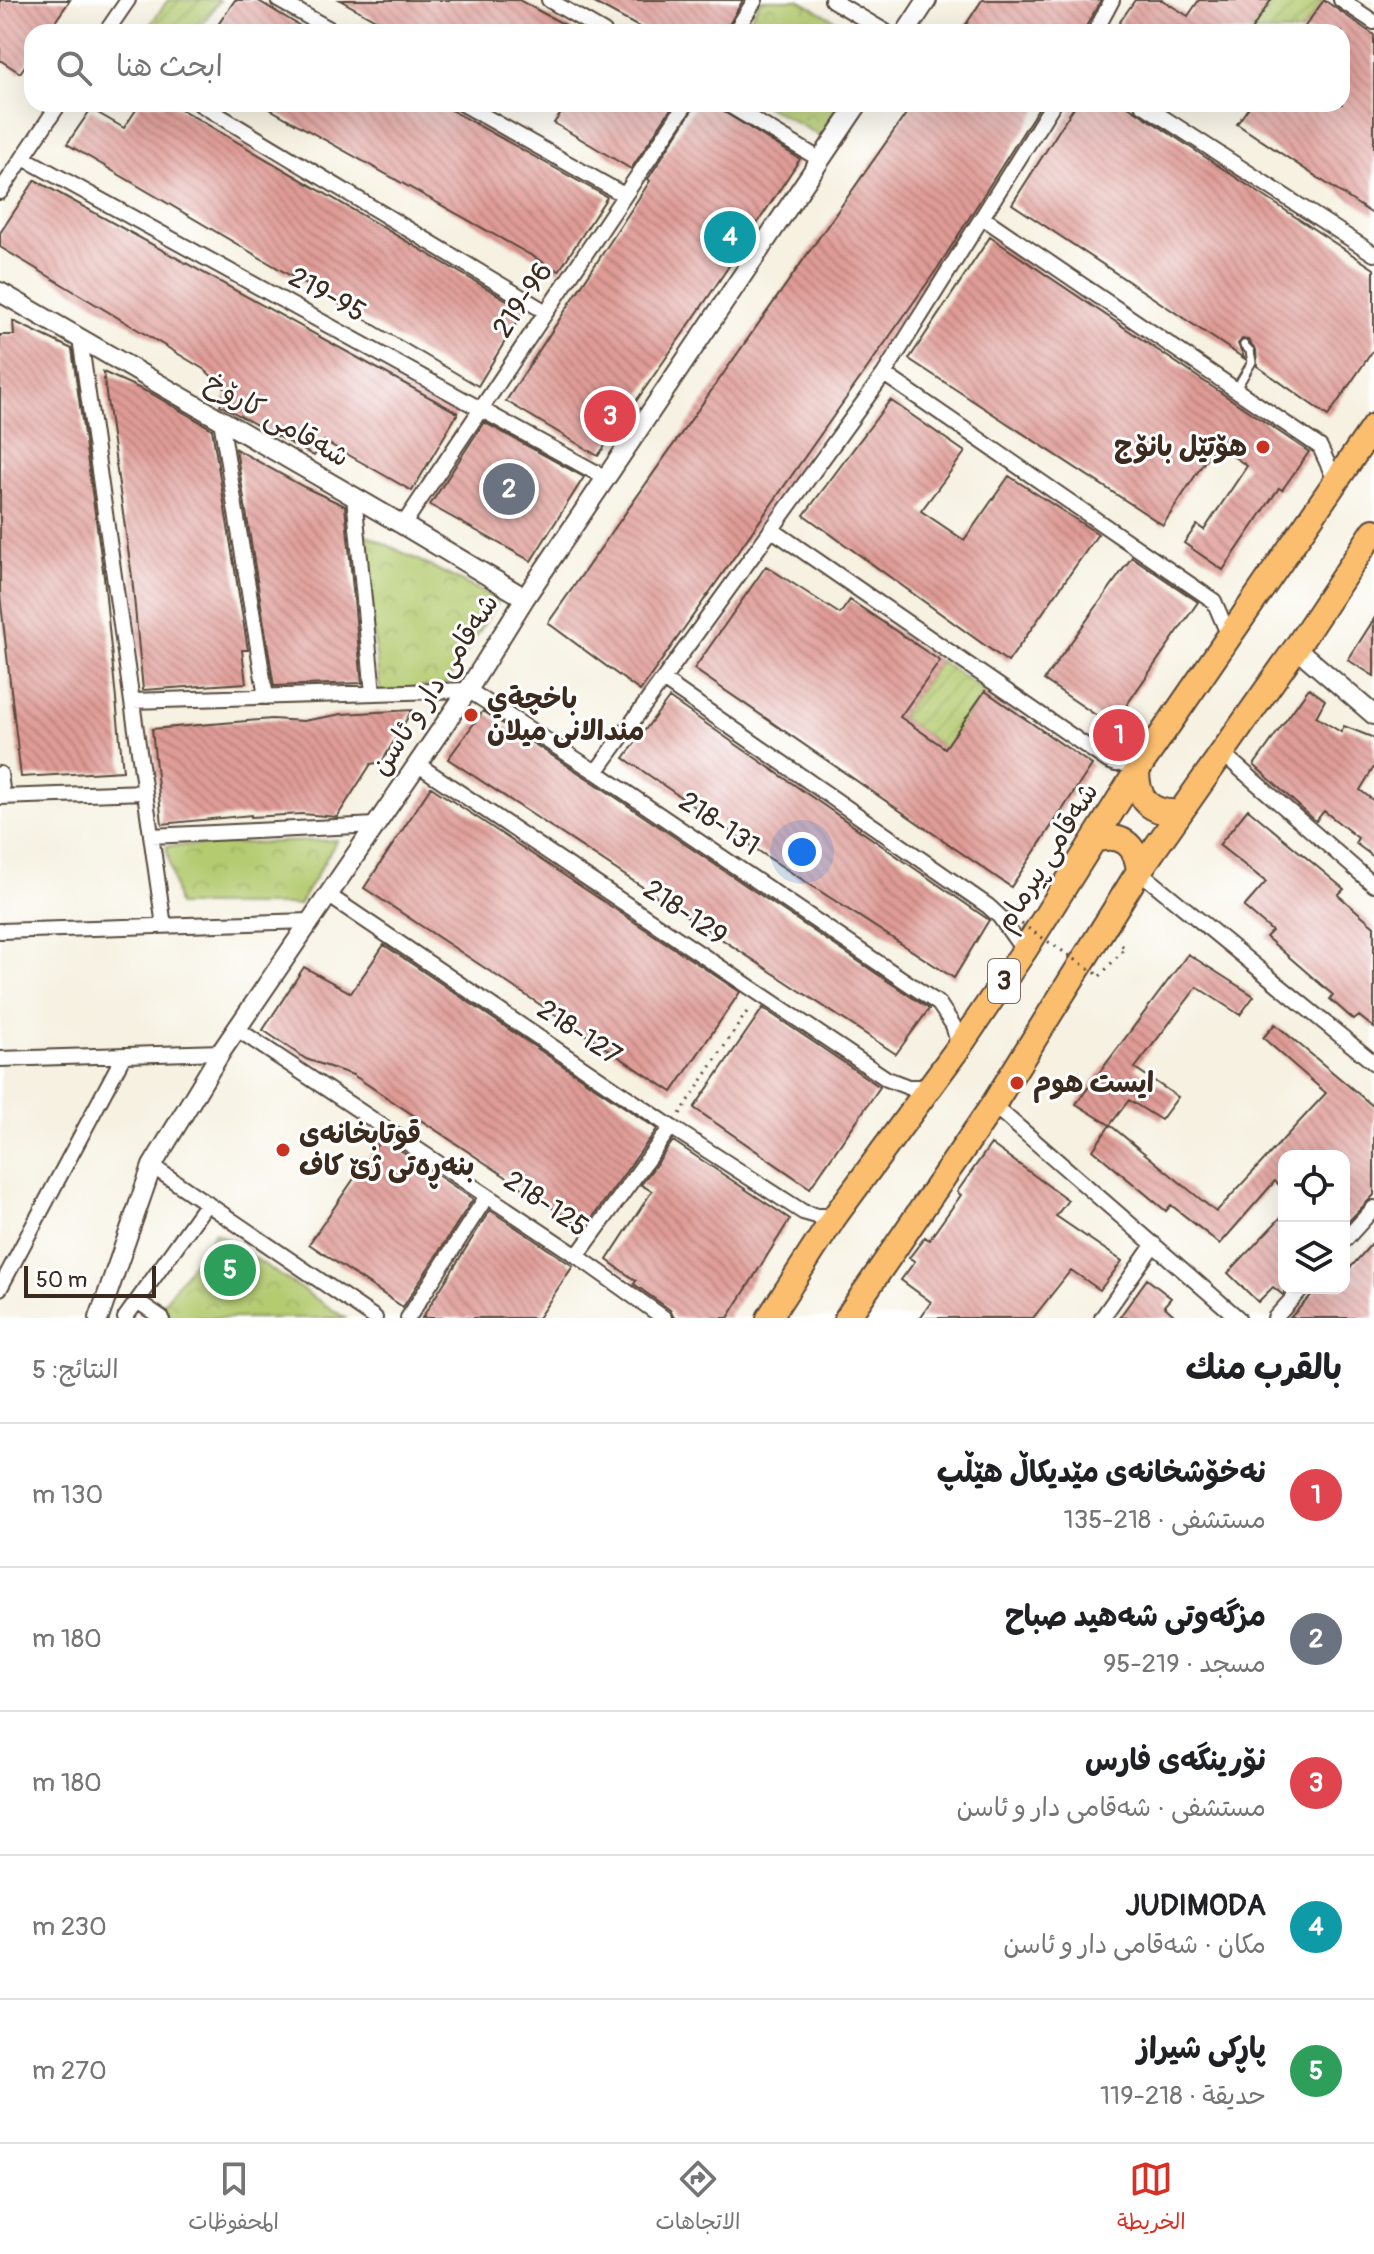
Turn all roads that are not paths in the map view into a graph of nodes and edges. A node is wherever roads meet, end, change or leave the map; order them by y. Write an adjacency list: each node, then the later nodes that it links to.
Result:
1 (128, 0): 10 (street)
2 (278, 0): 11 (street)
3 (549, 0): 12 (street)
4 (755, 0): 13 (street)
5 (832, 0): 14 (street)
6 (927, 0): 15 (street)
7 (1112, 0): 16 (street)
8 (1341, 0): 9 (street)
9 (1374, 22)
10 (112, 24)
11 (321, 24)
12 (590, 24)
13 (740, 24)
14 (872, 24)
15 (911, 24)
16 (1099, 24)
17 (54, 112): 25 (street)
18 (213, 112): 32 (street)
19 (477, 112): 28 (street)
20 (681, 112): 28 (street, 219-96)
21 (740, 112): 26 (street)
22 (853, 112): 26 (street, شەقامی دار و ئاسن)
23 (1048, 112): 29 (street)
24 (1154, 112): 30 (street)
25 (24, 158): 27 (street); 37 (street, 219-95)
26 (821, 160): 40 (street, شەقامی دار و ئاسن)
27 (0, 192)
28 (624, 195): 32 (street, 219-96)
29 (982, 217): 35 (street); 36 (street)
30 (1374, 254)
31 (0, 292): 33 (street, شەقامی کارۆخ)
32 (546, 312): 37 (street, 219-96)
33 (80, 338): 38 (street, شەقامی کارۆخ); 53 (street)
34 (1244, 345): 36 (lane)
35 (884, 374): 44 (street); 47 (street)
36 (1236, 389): 41 (street)
37 (481, 409): 40 (street, 219-95); 43 (street, 219-96)
38 (221, 420): 42 (street, شەقامی کارۆخ); 52 (street)
39 (1374, 426): 41 (highway, شەقامی پیرمام / 3)
40 (606, 478): 46 (street, شەقامی دار و ئاسن)
41 (1336, 482): 47 (highway, شەقامی پیرمام / 3)
42 (354, 496): 43 (street, شەقامی کارۆخ); 51 (street)
43 (403, 525): 46 (street, شەقامی کارۆخ)
44 (771, 529): 49 (street); 57 (street)
45 (1374, 531): 48 (highway, 3)
46 (525, 598): 50 (street, شەقامی دار و ئاسن)
47 (1229, 636): 57 (highway, شەقامی پیرمام / 3)
48 (1296, 648): 54 (street); 55 (highway, 3)
49 (663, 680): 58 (street); 72 (street)
50 (468, 690): 51 (street); 56 (street, شەقامی دار و ئاسن); 58 (street, 218-131)
51 (373, 693): 52 (street)
52 (266, 697): 53 (street)
53 (132, 701): 60 (street)
54 (1374, 715)
55 (1222, 753): 62 (highway, 3); 67 (street)
56 (417, 764): 63 (street, شەقامی دار و ئاسن); 79 (street, 218-129)
57 (1139, 767): 62 (highway); 65 (highway, شەقامی پیرمام / 3)
58 (596, 772): 74 (street, 218-131)
59 (0, 774): 61 (street)
60 (145, 792): 61 (street); 64 (street)
61 (1, 797)
62 (1180, 812): 66 (highway, 3)
63 (376, 825): 64 (street); 68 (street, شەقامی دار و ئاسن)
64 (151, 836): 70 (street)
65 (1094, 840): 66 (highway); 72 (highway, شەقامی پیرمام / 3)
66 (1139, 871): 78 (street); 80 (highway, 3)
67 (1374, 885)
68 (328, 895): 69 (street, شەقامی دار و ئاسن); 81 (street, 218-127)
69 (310, 921): 70 (street); 73 (street, شەقامی دار و ئاسن)
70 (164, 926): 71 (street)
71 (0, 931)
72 (1024, 951): 74 (highway, شەقامی پیرمام / 3)
73 (237, 1029): 75 (street, شەقامی دار و ئاسن); 83 (street, 218-125)
74 (959, 1047): 79 (highway, شەقامی پیرمام / 3)
75 (221, 1052): 76 (street); 82 (street, شەقامی دار و ئاسن)
76 (124, 1055): 77 (street); 90 (street)
77 (0, 1059)
78 (1374, 1063)
79 (931, 1087): 86 (highway, شەقامی پیرمام / 3)
80 (993, 1105): 88 (street); 100 (highway, 3)
81 (671, 1127): 86 (street, 218-127); 89 (street)
82 (152, 1166): 84 (street); 93 (street, شەقامی دار و ئاسن)
83 (487, 1196): 89 (street, 218-125); 97 (street)
84 (207, 1203): 92 (street); 96 (street)
85 (1374, 1208): 87 (street)
86 (835, 1216): 99 (highway, شەقامی پیرمام / 3)
87 (1350, 1234)
88 (1154, 1244): 101 (street); 102 (street)
89 (577, 1256): 98 (street, 218-125)
90 (0, 1288)
91 (1297, 1294): 103 (street)
92 (137, 1301): 94 (street); 95 (street)
93 (99, 1318)
94 (125, 1318)
95 (162, 1318)
96 (375, 1318)
97 (408, 1318)
98 (664, 1318)
99 (769, 1318)
100 (847, 1318)
101 (1102, 1318)
102 (1238, 1318)
103 (1275, 1318)

